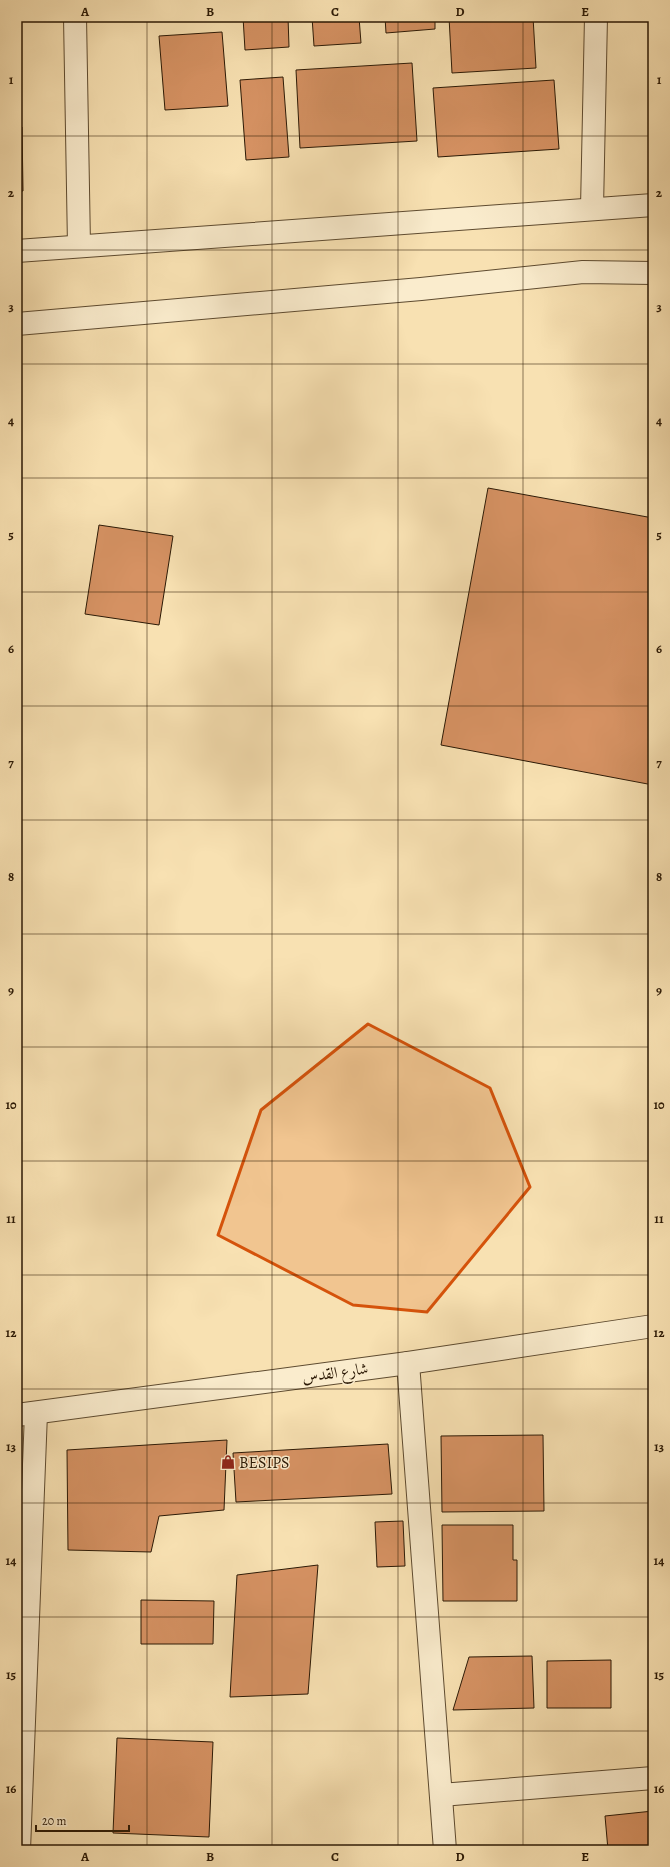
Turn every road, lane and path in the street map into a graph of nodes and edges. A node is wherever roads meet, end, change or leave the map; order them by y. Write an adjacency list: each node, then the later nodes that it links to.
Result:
1 (75, 17): 5 (street)
2 (596, 17): 4 (street)
3 (653, 205): 4 (street)
4 (592, 208): 5 (street)
5 (79, 246): 6 (street)
6 (17, 251)
7 (653, 273): 8 (street)
8 (17, 324)
9 (653, 1326): 10 (street, شارع القدس)
10 (408, 1363): 11 (street, شارع القدس); 13 (street)
11 (27, 1414): 14 (street)
12 (653, 1778): 13 (street)
13 (441, 1795): 15 (street)
14 (19, 1850)
15 (445, 1850)

